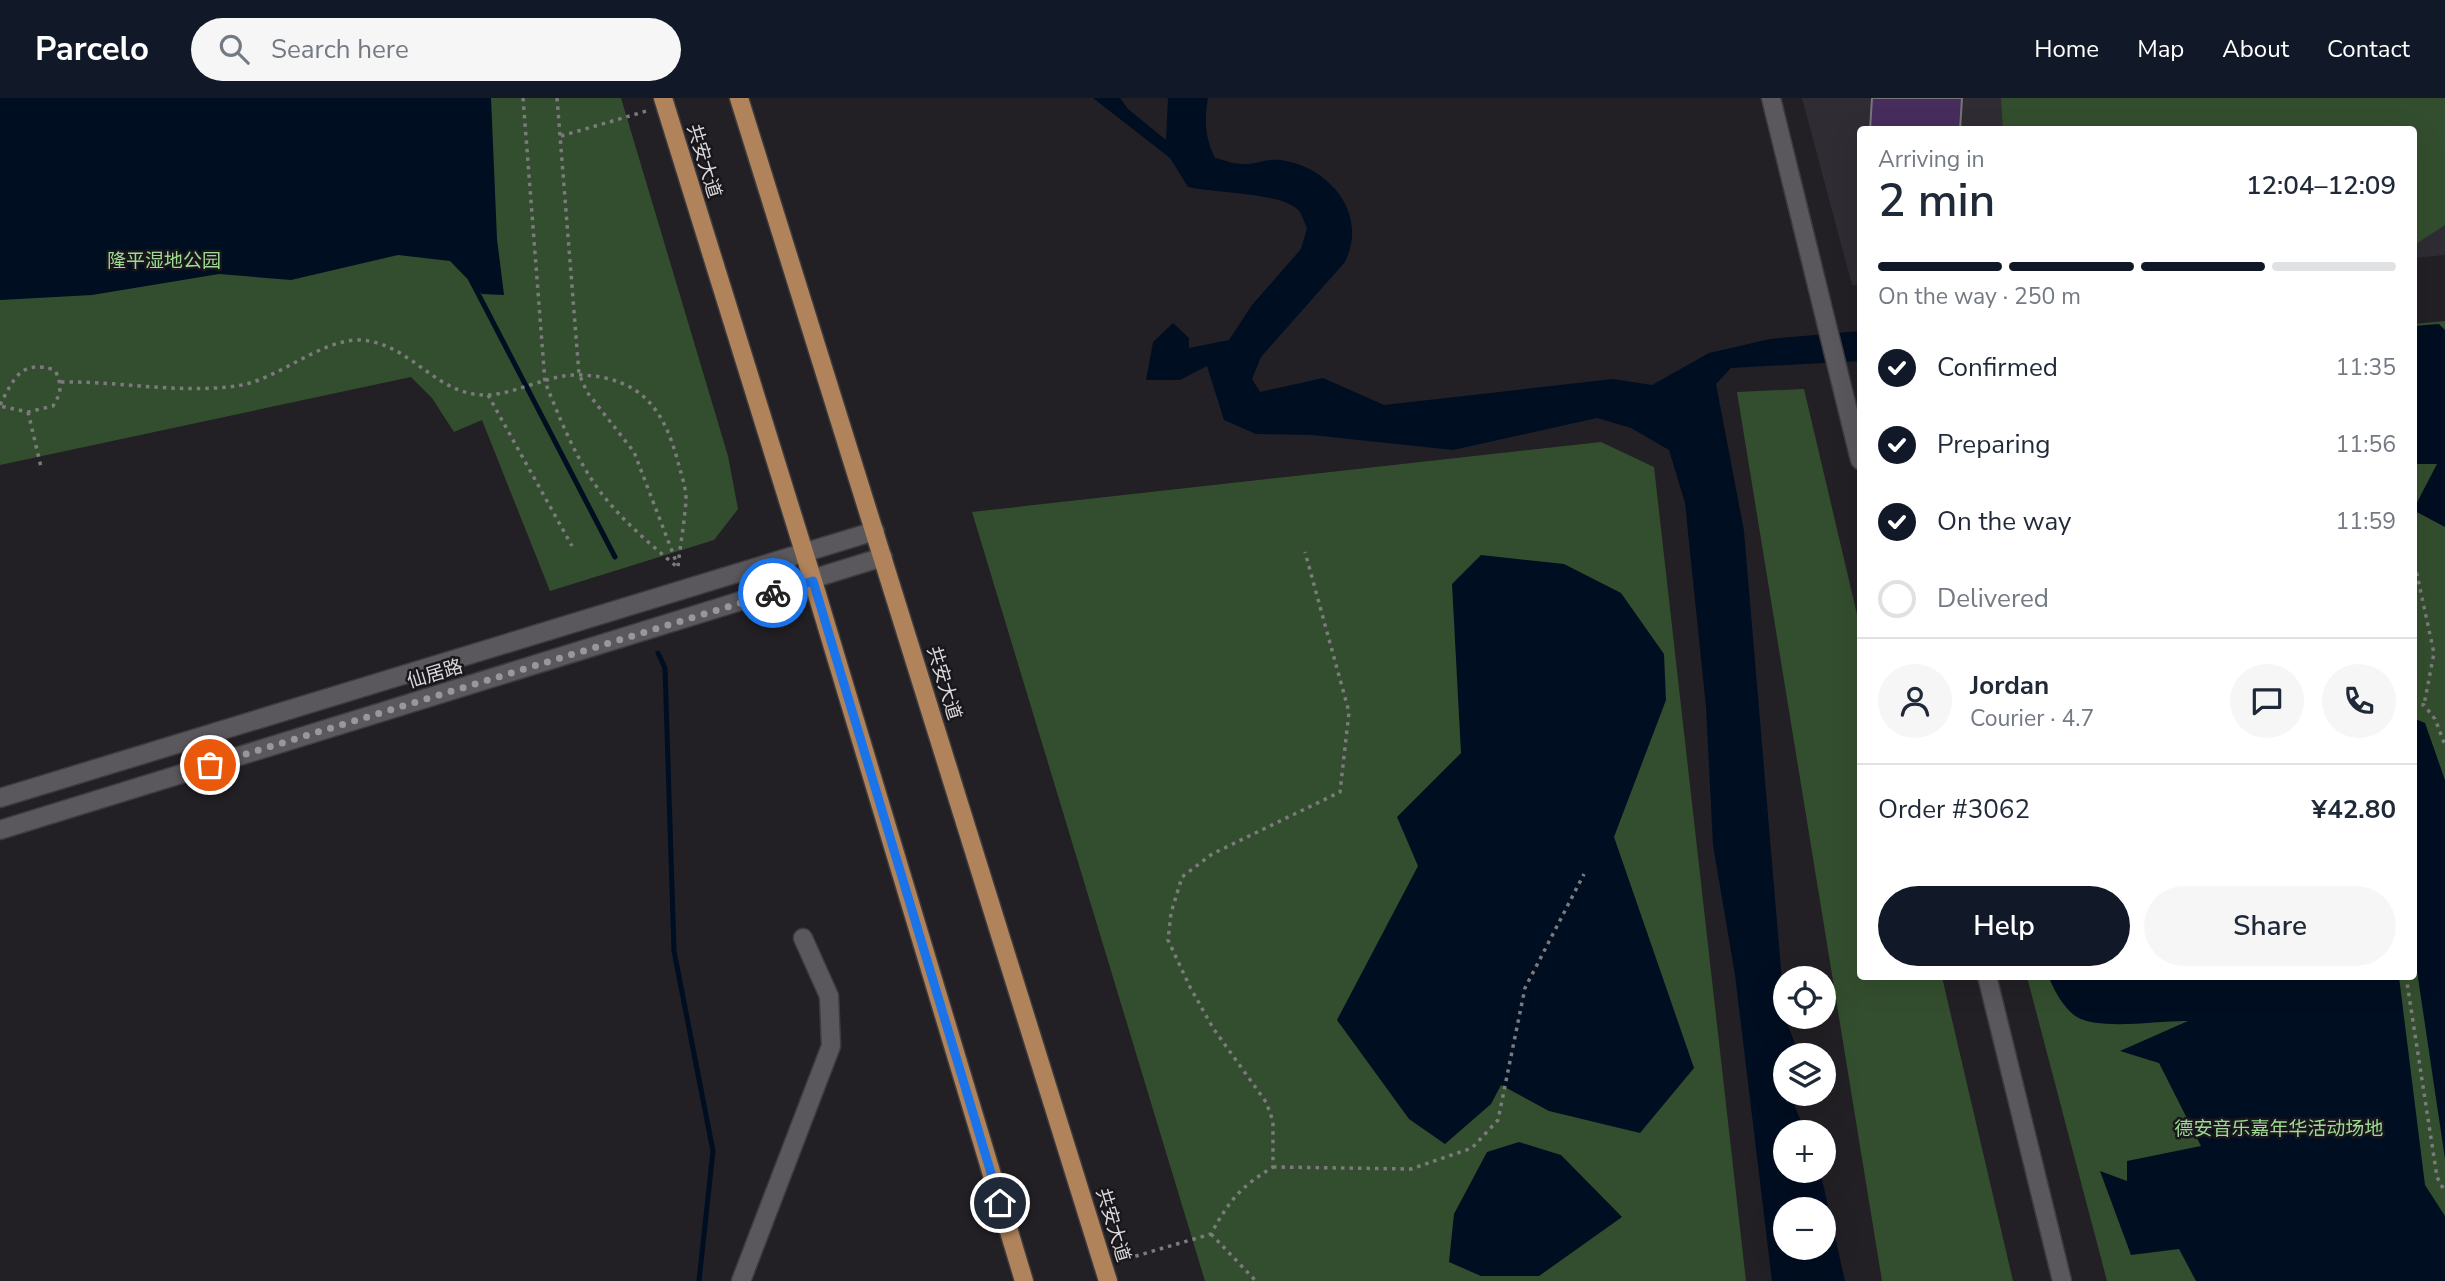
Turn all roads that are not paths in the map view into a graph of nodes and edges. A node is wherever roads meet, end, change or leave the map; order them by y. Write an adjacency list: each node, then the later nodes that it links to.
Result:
1 (739, 98): 5 (main road, 共安大道)
2 (1771, 98): 4 (street)
3 (664, 102): 6 (main road, 共安大道)
4 (1857, 448)
5 (875, 531): 6 (street, 仙居路); 7 (main road, 共安大道)
6 (804, 553): 8 (main road, 共安大道); 9 (street, 仙居路)
7 (883, 557): 8 (street, 仙居路); 13 (main road, 共安大道)
8 (813, 581): 10 (street, 仙居路); 15 (main road, 共安大道)
9 (0, 798)
10 (0, 830)
11 (803, 937): 14 (street)
12 (1988, 980): 16 (street)
13 (1106, 1273)
14 (741, 1281)
15 (1024, 1281)
16 (2062, 1281)

